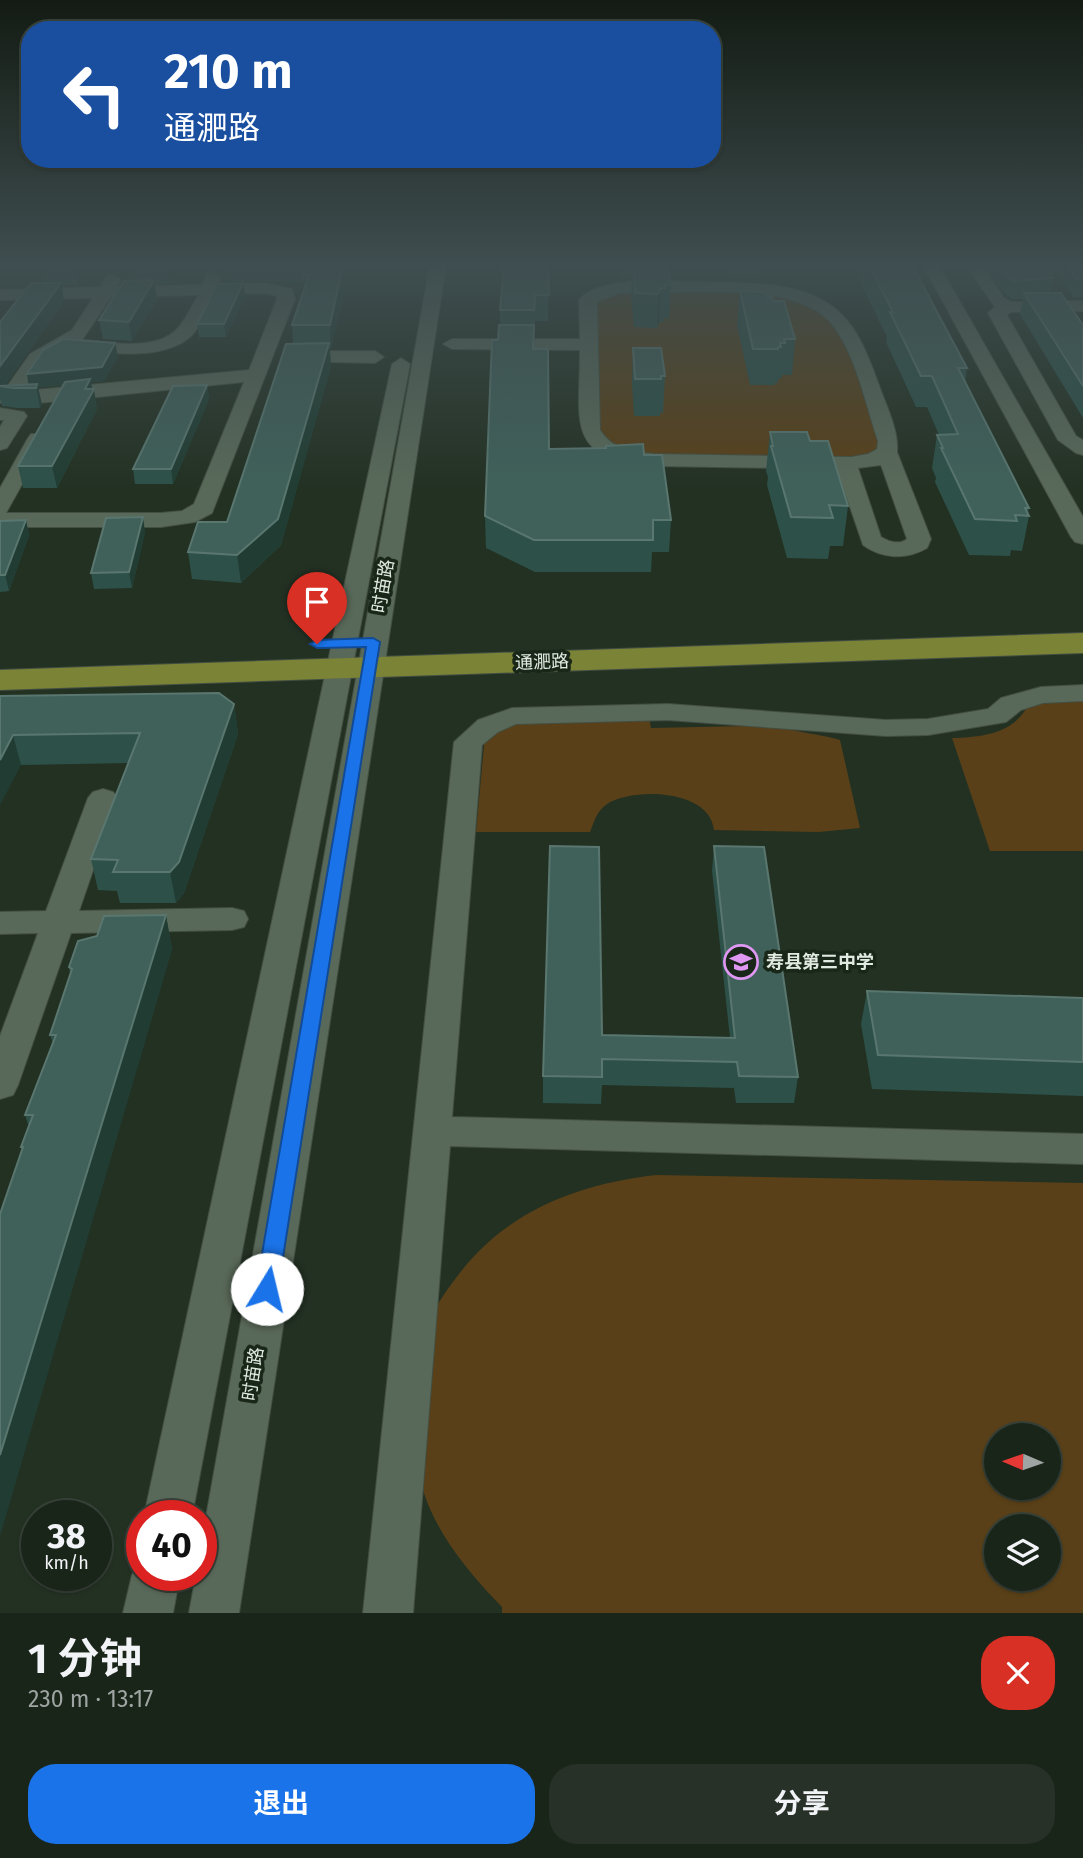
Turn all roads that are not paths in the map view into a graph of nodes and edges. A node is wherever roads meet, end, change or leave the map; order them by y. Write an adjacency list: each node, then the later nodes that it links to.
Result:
1 (68, 340): 10 (street)
2 (171, 340): 12 (street)
3 (269, 340): 15 (street)
4 (409, 340): 29 (street, 时苗路)
5 (422, 340): 29 (street, 时苗路)
6 (589, 340): 13 (street)
7 (848, 340): 21 (street)
8 (974, 340): 25 (street)
9 (1013, 340): 20 (street)
10 (62, 344): 12 (street); 18 (street)
11 (452, 348): 13 (street)
12 (139, 349): 16 (street)
13 (589, 349): 22 (street)
14 (375, 357): 15 (street)
15 (259, 366): 16 (street); 24 (street)
16 (114, 390): 17 (street)
17 (56, 396): 18 (street); 23 (street)
18 (3, 403): 19 (street)
19 (0, 444)
20 (1083, 450)
21 (887, 452): 22 (street); 22 (street)
22 (846, 463)
23 (0, 508)
24 (0, 520)
25 (1083, 537)
26 (1083, 620): 29 (main road, 通淝路)
27 (1083, 643): 29 (main road, 通淝路)
28 (0, 654): 29 (main road, 通淝路)
29 (356, 656): 30 (main road, 通淝路); 38 (street, 时苗路); 41 (street, 时苗路)
30 (0, 680)
31 (1083, 693): 36 (street)
32 (103, 798): 35 (street)
33 (232, 919): 34 (street)
34 (0, 923)
35 (0, 1085)
36 (432, 1131): 37 (street); 42 (street)
37 (1083, 1149)
38 (171, 1500)
39 (153, 1591): 40 (street)
40 (148, 1613)
41 (214, 1613)
42 (388, 1613)

